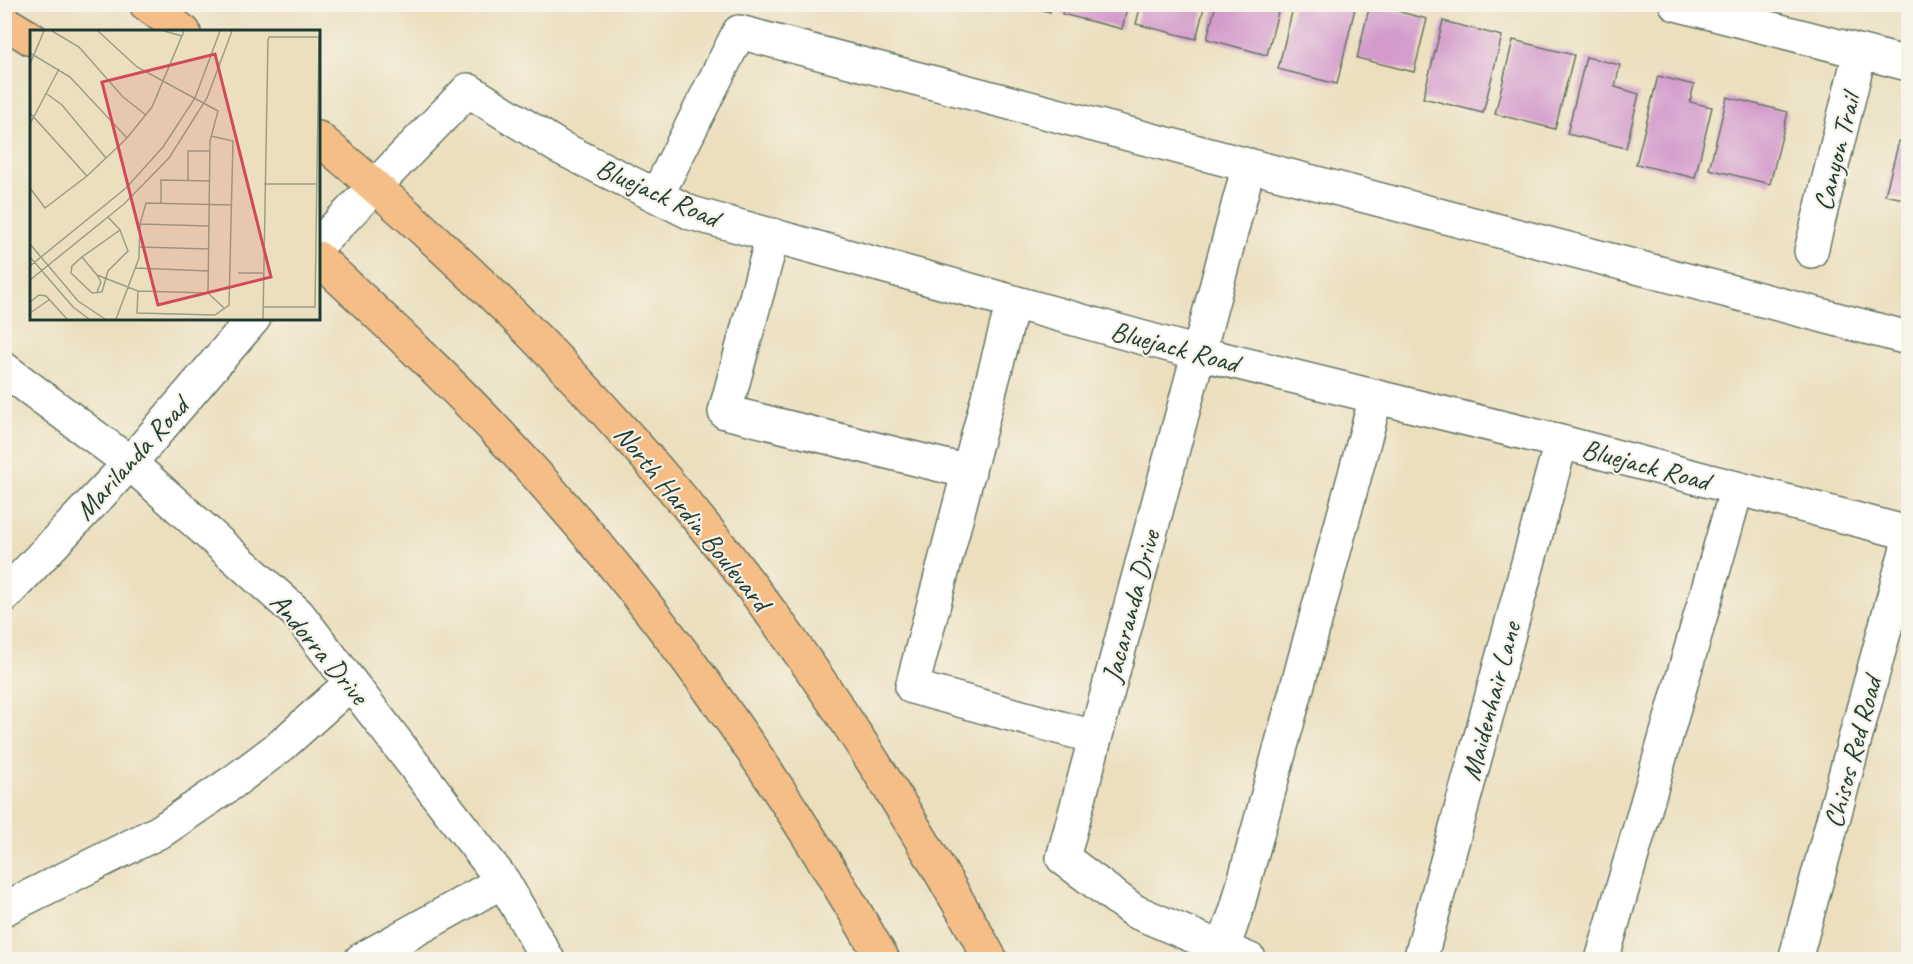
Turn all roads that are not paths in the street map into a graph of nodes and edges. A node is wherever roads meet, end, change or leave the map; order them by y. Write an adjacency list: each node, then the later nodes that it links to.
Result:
1 (146, 4): 4 (main road)
2 (1676, 4): 6 (street)
3 (4, 22): 5 (main road)
4 (181, 30)
5 (30, 38)
6 (1860, 52): 7 (street); 14 (street, Canyon Trail)
7 (1908, 64)
8 (320, 140): 10 (main road, North Hardin Boulevard)
9 (1249, 165): 11 (street); 18 (street); 19 (street, Jacaranda Drive)
10 (374, 185): 11 (street, Bluejack Road); 13 (street); 37 (main road, North Hardin Boulevard)
11 (657, 195): 12 (street, Bluejack Road)
12 (773, 235): 16 (street, Bluejack Road); 24 (street)
13 (320, 243)
14 (1811, 251)
15 (320, 260): 36 (main road)
16 (1013, 302): 19 (street, Bluejack Road); 24 (street)
17 (252, 320): 23 (street, Marilanda Road)
18 (1908, 338)
19 (1198, 353): 21 (street, Bluejack Road); 30 (street, Jacaranda Drive)
20 (4, 369): 23 (street, Andorra Drive)
21 (1376, 397): 22 (street, Bluejack Road); 33 (street)
22 (1562, 442): 25 (street, Bluejack Road); 38 (street, Maidenhair Lane)
23 (130, 463): 28 (street, Marilanda Road); 29 (street, Andorra Drive)
24 (969, 472): 30 (street)
25 (1737, 488): 26 (street, Bluejack Road); 39 (street)
26 (1908, 533)
27 (1908, 544): 40 (street, Chisos Red Road)
28 (4, 596)
29 (351, 683): 31 (street, Andorra Drive); 32 (street)
30 (1094, 737): 33 (street, Jacaranda Drive)
31 (503, 881): 34 (street); 35 (street, Andorra Drive)
32 (4, 909)
33 (1237, 954)
34 (361, 960)
35 (548, 960)
36 (883, 960)
37 (991, 960)
38 (1419, 960)
39 (1602, 960)
40 (1795, 960)

